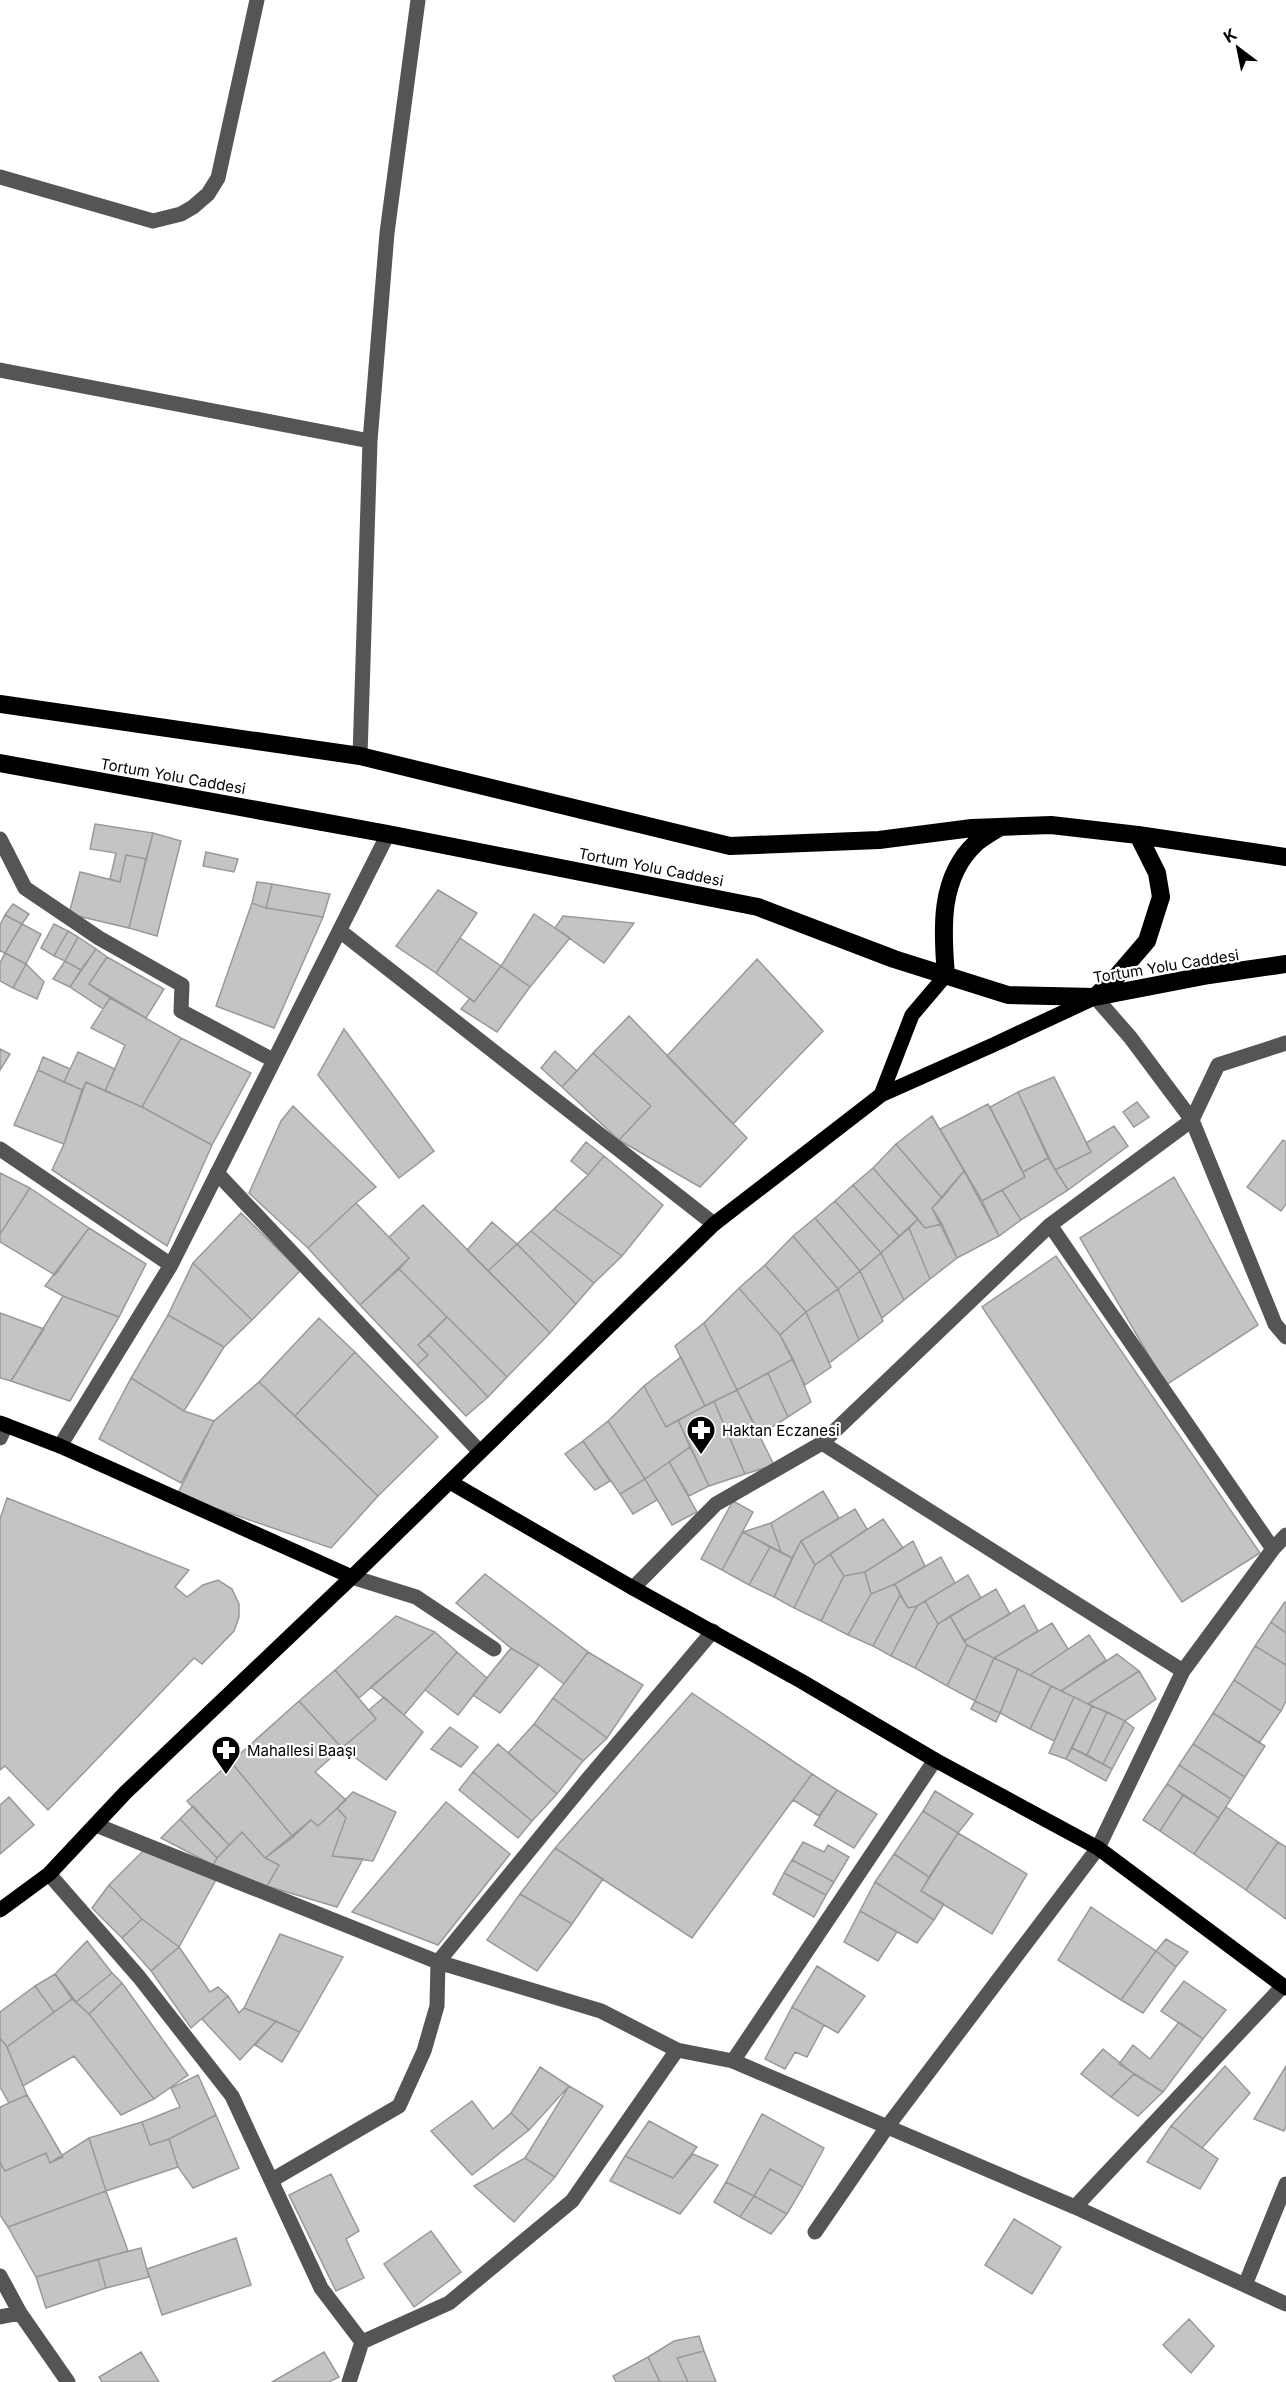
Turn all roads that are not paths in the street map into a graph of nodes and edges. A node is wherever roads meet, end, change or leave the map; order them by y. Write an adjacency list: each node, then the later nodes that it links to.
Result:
1 (257, 0): 3 (street)
2 (418, 0): 5 (street)
3 (0, 177)
4 (0, 370): 5 (street)
5 (370, 441): 7 (street)
6 (0, 704): 7 (highway)
7 (360, 756): 9 (highway)
8 (0, 763): 10 (highway, Tortum Yolu Caddesi)
9 (1000, 827): 11 (highway); 16 (highway)
10 (388, 834): 14 (street); 16 (highway, Tortum Yolu Caddesi)
11 (1138, 835): 13 (highway); 17 (highway)
12 (0, 839): 19 (street)
13 (1286, 857)
14 (340, 930): 19 (street); 24 (street)
15 (1286, 964): 17 (highway, Tortum Yolu Caddesi)
16 (946, 975): 17 (highway, Tortum Yolu Caddesi); 20 (main road)
17 (1095, 997): 20 (main road); 21 (street)
18 (1286, 1043): 21 (street)
19 (273, 1060): 23 (street)
20 (881, 1095): 24 (main road)
21 (1192, 1120): 25 (street); 27 (street)
22 (0, 1149): 26 (street)
23 (217, 1173): 26 (street); 31 (street)
24 (714, 1224): 31 (main road)
25 (1050, 1225): 29 (street); 34 (street)
26 (171, 1265): 30 (street)
27 (1286, 1337)
28 (2, 1428): 30 (main road)
29 (822, 1443): 36 (street); 39 (street)
30 (60, 1446): 35 (main road)
31 (480, 1452): 32 (main road)
32 (450, 1482): 35 (main road); 36 (main road)
33 (1286, 1535): 34 (street)
34 (1273, 1549): 39 (street)
35 (352, 1577): 38 (street); 41 (main road)
36 (633, 1588): 37 (main road)
37 (712, 1631): 40 (main road); 45 (street)
38 (494, 1649)
39 (1184, 1671): 42 (street)
40 (935, 1760): 42 (main road); 48 (street)
41 (96, 1825): 43 (main road); 45 (street)
42 (1098, 1848): 46 (main road); 49 (street)
43 (49, 1874): 44 (main road); 50 (street)
44 (0, 1910)
45 (438, 1962): 47 (street); 50 (street)
46 (1284, 1987): 52 (street)
47 (677, 2050): 48 (street); 59 (street)
48 (733, 2061): 49 (street)
49 (887, 2127): 52 (street); 53 (street)
50 (272, 2180): 59 (street)
51 (1286, 2184): 55 (street)
52 (1076, 2207): 55 (street)
53 (815, 2232)
54 (0, 2276): 57 (street)
55 (1245, 2285): 56 (street)
56 (1286, 2304)
57 (20, 2313): 58 (street); 60 (street)
58 (0, 2317)
59 (362, 2342): 61 (street)
60 (68, 2382)
61 (349, 2382)

